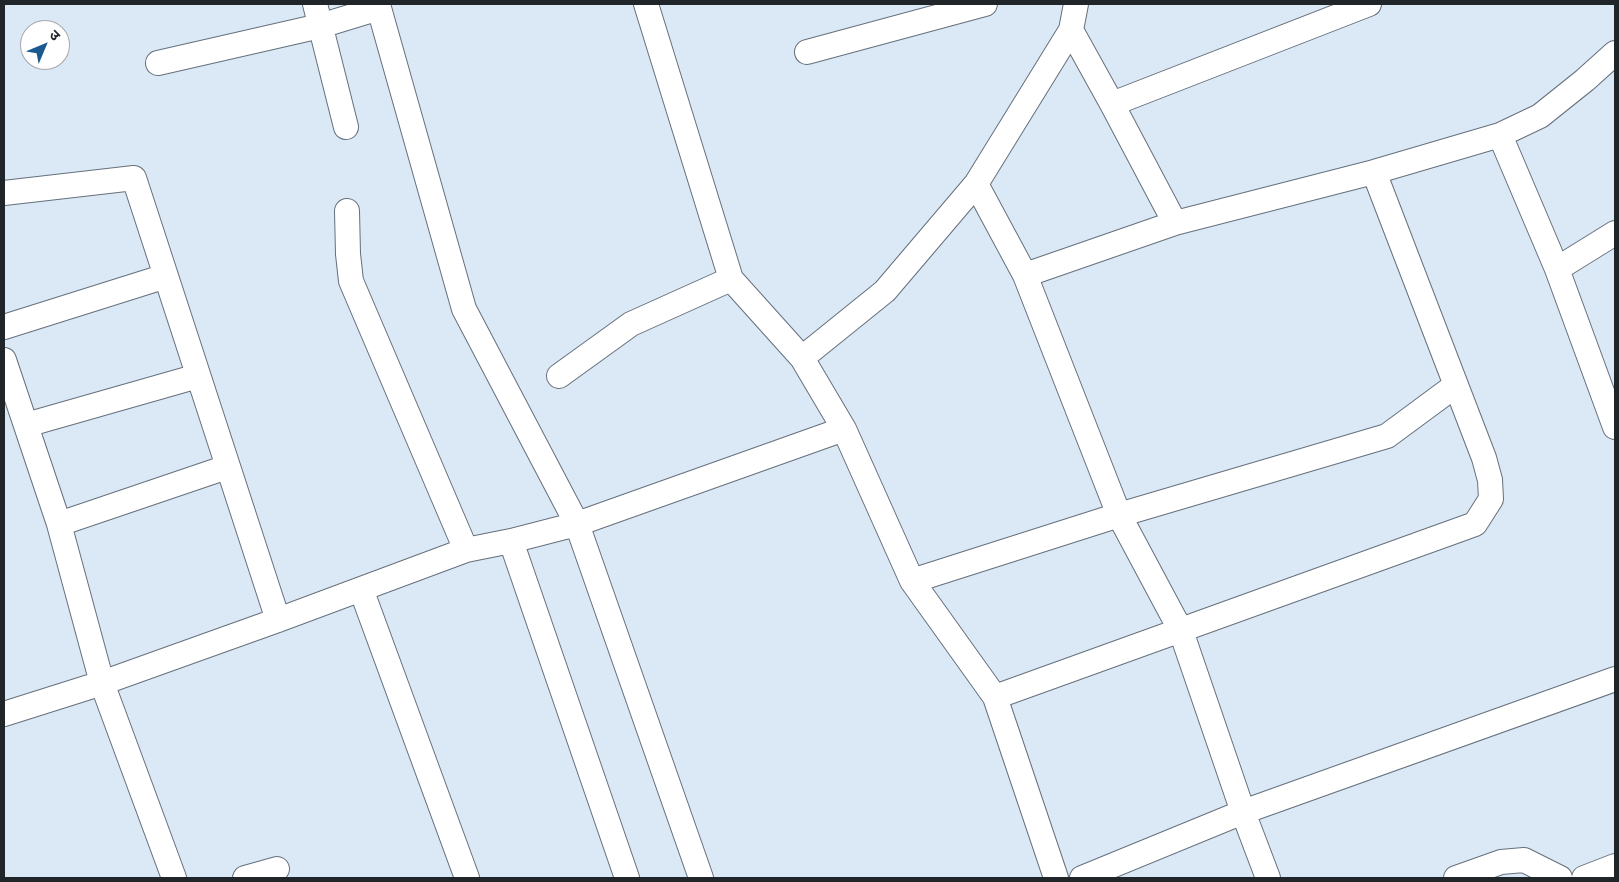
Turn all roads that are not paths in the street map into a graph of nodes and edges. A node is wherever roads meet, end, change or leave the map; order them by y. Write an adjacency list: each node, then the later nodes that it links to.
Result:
1 (646, 4): 22 (street)
2 (985, 4): 7 (street)
3 (1076, 4): 6 (street)
4 (1369, 4): 10 (street)
5 (318, 15): 9 (street); 11 (street); 35 (street)
6 (1071, 30): 10 (street); 14 (street)
7 (807, 52)
8 (1615, 53): 12 (street)
9 (158, 63)
10 (1112, 104): 17 (street)
11 (346, 127)
12 (1500, 135): 13 (street); 19 (street)
13 (1374, 172): 17 (street); 28 (street)
14 (976, 184): 20 (street); 24 (street)
15 (4, 193): 21 (street)
16 (347, 211): 37 (street)
17 (1175, 223): 20 (street)
18 (1615, 233): 19 (street)
19 (1557, 269): 30 (street)
20 (1025, 275): 33 (street)
21 (166, 276): 23 (street); 26 (street)
22 (731, 279): 24 (street); 27 (street)
23 (4, 327)
24 (802, 358): 31 (street)
25 (4, 360): 29 (street)
26 (198, 376): 29 (street); 32 (street)
27 (559, 376)
28 (1456, 385): 33 (street); 41 (street)
29 (26, 425): 34 (street)
30 (1615, 427)
31 (844, 429): 35 (street); 38 (street)
32 (227, 467): 34 (street); 40 (street)
33 (1120, 515): 38 (street); 41 (street)
34 (60, 524): 43 (street)
35 (577, 524): 36 (street); 53 (street)
36 (510, 541): 37 (street); 52 (street)
37 (466, 550): 39 (street)
38 (912, 581): 44 (street)
39 (361, 589): 40 (street); 51 (street)
40 (278, 620): 43 (street)
41 (1181, 631): 44 (street); 46 (street)
42 (1615, 679): 46 (street)
43 (102, 683): 45 (street); 49 (street)
44 (995, 697): 54 (street)
45 (4, 714)
46 (1243, 812): 55 (street); 56 (street)
47 (1615, 866): 59 (street)
48 (277, 869): 50 (street)
49 (174, 878)
50 (245, 878)
51 (467, 878)
52 (627, 878)
53 (701, 878)
54 (1056, 878)
55 (1082, 878)
56 (1268, 878)
57 (1456, 878): 58 (street)
58 (1560, 878)
59 (1584, 878)

